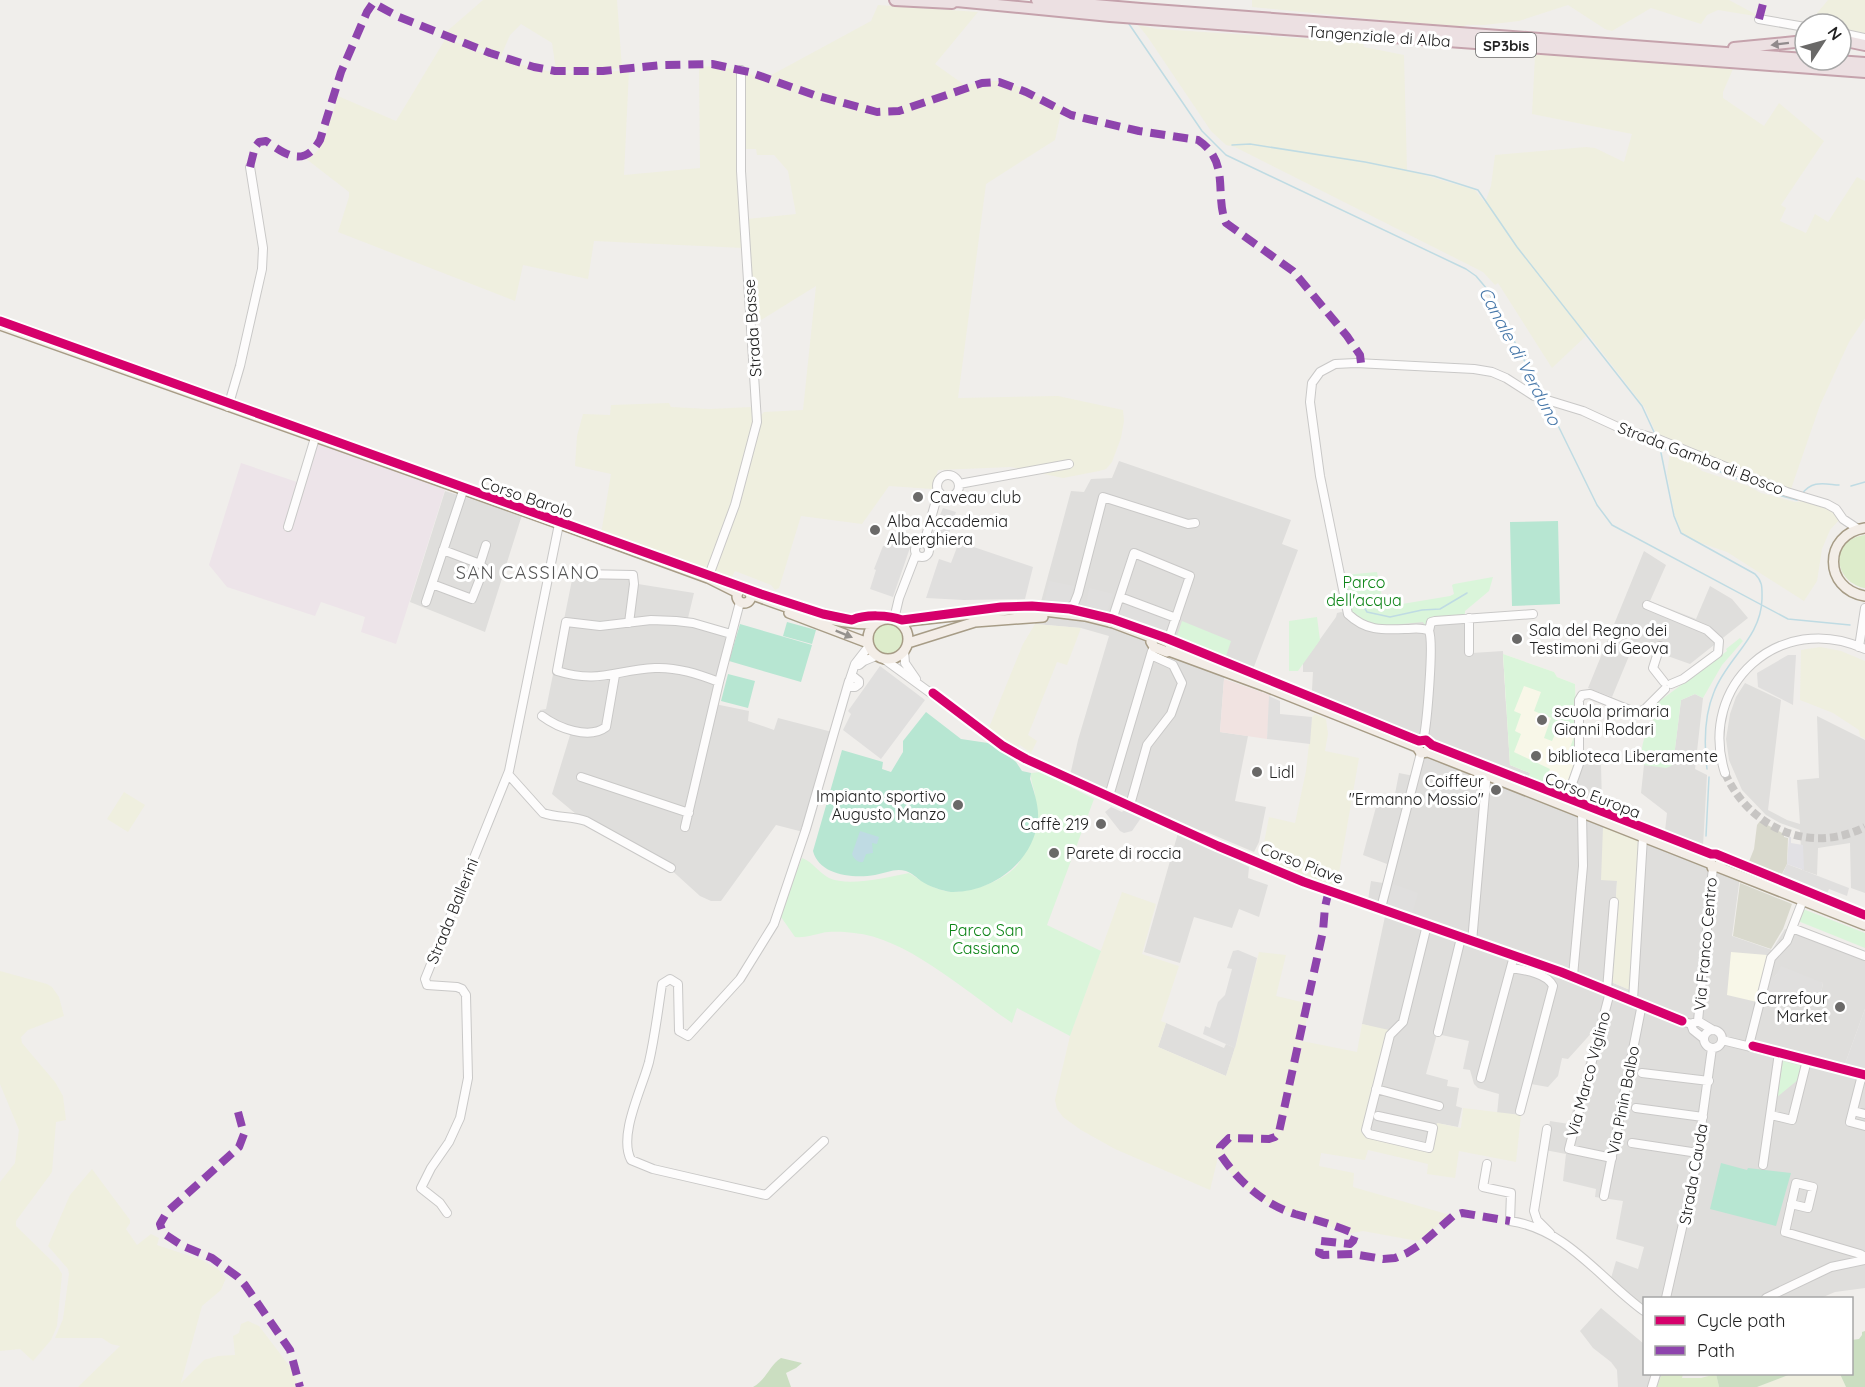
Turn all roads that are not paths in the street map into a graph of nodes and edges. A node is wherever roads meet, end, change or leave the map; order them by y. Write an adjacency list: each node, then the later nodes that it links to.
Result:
1 (895, 0): 5 (highway, SP3bis)
2 (946, 0): 5 (highway)
3 (1037, 0): 4 (highway, Tangenziale di Alba)
4 (1064, 2): 6 (highway, Tangenziale di Alba / SP3bis)
5 (965, 3): 6 (highway, Tangenziale di Alba / SP3bis)
6 (1144, 14): 10 (highway, Tangenziale di Alba / SP3bis); 12 (highway, Tangenziale di Alba / SP3bis)
7 (1759, 19): 8 (street)
8 (1793, 25)
9 (1793, 42): 10 (highway, one-way to 10)
10 (1673, 49): 11 (highway, Tangenziale di Alba / SP3bis)
11 (1793, 58)
12 (1793, 67)
13 (741, 70): 34 (street, Strada Basse)
14 (1814, 72): 15 (highway)
15 (1865, 79)
16 (250, 167): 18 (street)
17 (0, 325): 18 (main road, Corso Barolo)
18 (228, 407): 19 (main road, Corso Barolo)
19 (315, 438): 22 (main road, Corso Barolo); 27 (street)
20 (1069, 464): 21 (street)
21 (959, 484): 23 (street); 23 (street)
22 (464, 491): 26 (main road, Corso Barolo); 31 (street)
23 (940, 493): 49 (street)
24 (1843, 519): 28 (street, Strada Gamba di Bosco); 29 (street); 53 (street, Strada Gamba di Bosco)
25 (1195, 522): 37 (street)
26 (559, 524): 34 (main road, Corso Barolo); 72 (street, Strada Ballerini)
27 (288, 527)
28 (1862, 528): 29 (main road)
29 (1845, 536): 36 (main road)
30 (486, 545): 31 (street)
31 (443, 550): 35 (street)
32 (483, 568): 35 (street)
33 (579, 574): 50 (street)
34 (708, 578): 39 (main road, Corso Barolo)
35 (432, 584): 41 (street)
36 (1850, 591): 38 (main road); 43 (street)
37 (1078, 594): 44 (street); 46 (street)
38 (1865, 596)
39 (744, 597): 52 (main road, Corso Barolo); 54 (street); 55 (main road, Corso Barolo, one-way to 55)
40 (1120, 597): 47 (street); 47 (street); 51 (street)
41 (426, 602)
42 (1647, 605): 66 (street)
43 (1864, 610): 60 (street)
44 (1064, 613): 46 (main road); 49 (main road)
45 (1533, 614): 48 (street)
46 (1085, 616): 51 (main road)
47 (1176, 618): 57 (street)
48 (1469, 618): 53 (street); 61 (street)
49 (896, 621): 52 (main road); 59 (main road)
50 (628, 623): 54 (street); 63 (street)
51 (1111, 623): 56 (main road)
52 (874, 624): 55 (main road)
53 (1429, 631): 69 (street)
54 (731, 634): 64 (street)
55 (868, 644): 62 (main road); 65 (street)
56 (1152, 646): 57 (main road); 59 (main road); 74 (street); 76 (street)
57 (1170, 646): 69 (main road, Corso Europa); 69 (main road, Corso Europa)
58 (1660, 646): 66 (street)
59 (906, 647): 62 (main road); 67 (street)
60 (1862, 648): 71 (street)
61 (1469, 652)
62 (880, 657): 65 (street); 67 (street)
63 (615, 675): 64 (street); 68 (street)
64 (719, 682): 77 (street)
65 (852, 682): 123 (street)
66 (1667, 685): 75 (street)
67 (923, 687): 74 (street, Corso Piave)
68 (542, 716)
69 (1423, 747): 70 (main road, Corso Europa); 85 (street)
70 (1487, 773): 75 (main road, Corso Europa); 78 (main road, Corso Europa); 91 (street)
71 (1725, 773)
72 (508, 774): 82 (street); 131 (street, Strada Ballerini)
73 (581, 777): 77 (street)
74 (1109, 796): 76 (street, Corso Piave)
75 (1566, 801): 81 (main road, Corso Europa)
76 (1130, 805): 85 (street, Corso Piave)
77 (689, 813): 79 (street)
78 (1582, 813): 80 (main road, Corso Europa); 95 (street)
79 (685, 827)
80 (1643, 837): 81 (main road, Corso Europa); 97 (street)
81 (1715, 863): 83 (main road, Corso Europa); 86 (main road, Corso Europa); 99 (street, Via Franco Centro)
82 (671, 868)
83 (1803, 900): 88 (main road, Corso Europa); 89 (street)
84 (1614, 902): 96 (street)
85 (1381, 908): 87 (street, Corso Piave)
86 (1865, 919)
87 (1427, 925): 90 (street, Corso Piave); 112 (street)
88 (1865, 925)
89 (1792, 928): 93 (street); 104 (street)
90 (1461, 938): 91 (street, Corso Piave); 101 (street)
91 (1472, 942): 92 (street, Corso Piave)
92 (1514, 956): 94 (street); 95 (street, Corso Piave)
93 (1865, 956)
94 (1510, 968): 110 (street); 115 (street)
95 (1573, 976): 96 (street, Corso Piave)
96 (1608, 991): 97 (street, Corso Piave); 126 (street, Via Marco Viglino)
97 (1633, 1000): 98 (street, Corso Piave)
98 (1642, 1004): 99 (street, Corso Piave); 126 (street, Via Pinin Balbo)
99 (1694, 1023): 100 (street, Corso Piave); 102 (street, Corso Piave)
100 (1713, 1030): 102 (street); 103 (street)
101 (1438, 1032)
102 (1704, 1038): 105 (street)
103 (1722, 1040): 104 (street); 105 (street)
104 (1749, 1045): 106 (street)
105 (1712, 1048): 111 (street, Strada Cauda)
106 (1779, 1053): 107 (street); 118 (street)
107 (1807, 1060): 109 (street); 118 (street)
108 (1642, 1073): 111 (street)
109 (1864, 1075): 116 (street)
110 (1481, 1078)
111 (1709, 1081): 120 (street, Strada Cauda)
112 (1376, 1089): 113 (street); 119 (street)
113 (1439, 1106)
114 (1636, 1108): 120 (street)
115 (1520, 1111)
116 (1853, 1111): 117 (street); 121 (street)
117 (1865, 1114)
118 (1771, 1115): 128 (street)
119 (1378, 1116)
120 (1703, 1117): 125 (street, Strada Cauda)
121 (1865, 1126)
122 (1547, 1129): 132 (street)
123 (824, 1141)
124 (1632, 1143): 125 (street)
125 (1698, 1153): 134 (street, Strada Cauda)
126 (1612, 1158): 129 (street, Via Pinin Balbo)
127 (1487, 1164): 132 (street)
128 (1763, 1165)
129 (1604, 1196)
130 (1791, 1204): 133 (street)
131 (447, 1213)
132 (1554, 1236): 136 (street)
133 (1865, 1259): 135 (street)
134 (1666, 1297)
135 (1770, 1297)
136 (1643, 1310)

